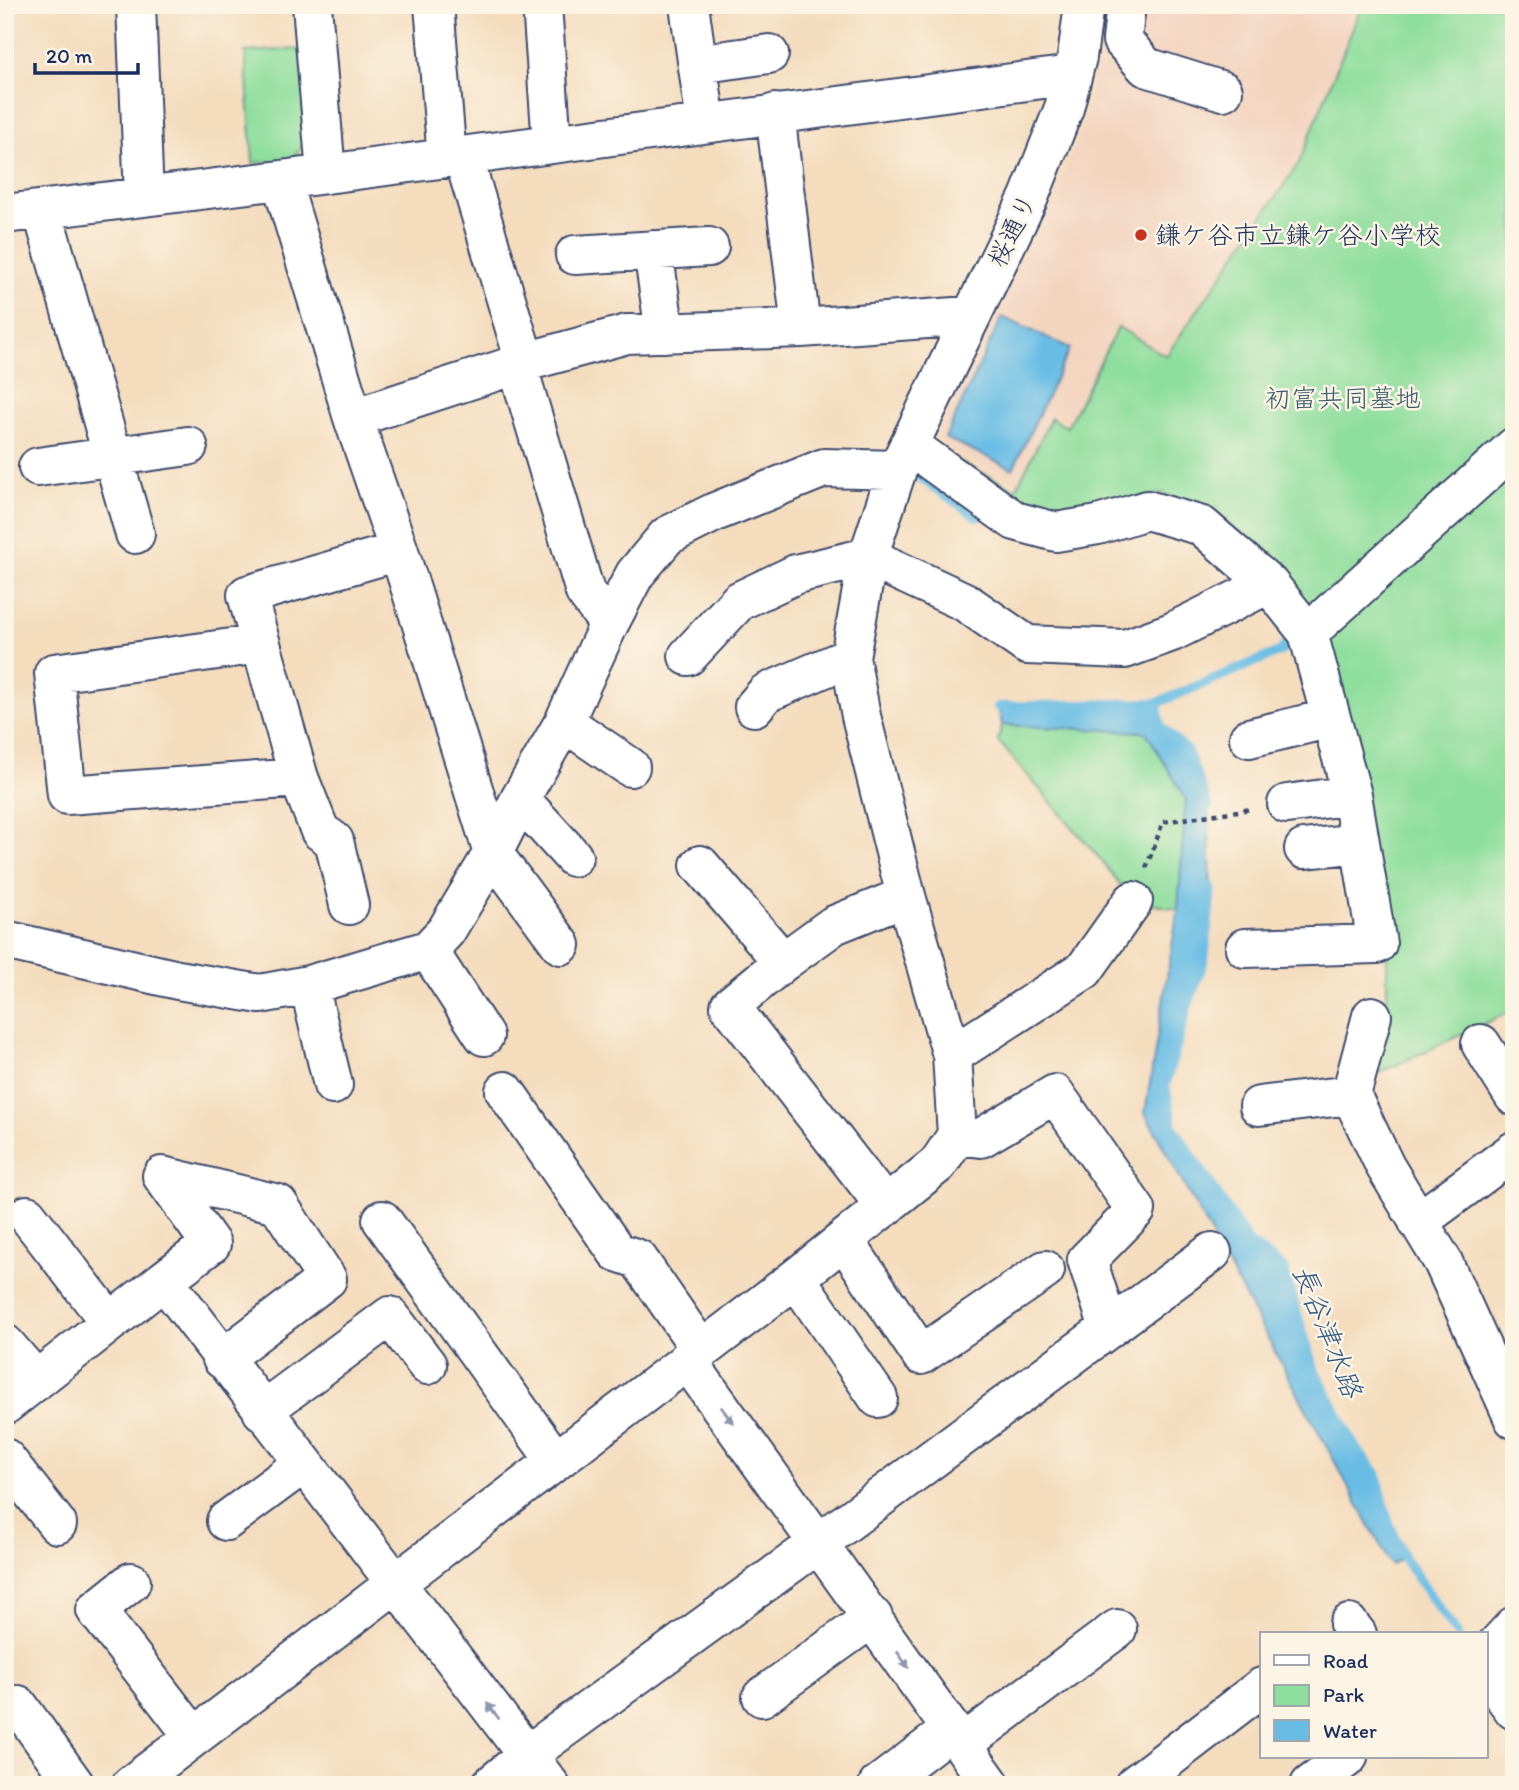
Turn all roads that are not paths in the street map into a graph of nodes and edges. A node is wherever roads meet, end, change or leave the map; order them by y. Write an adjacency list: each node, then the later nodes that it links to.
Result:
1 (135, 5): 18 (street)
2 (312, 5): 16 (street)
3 (434, 5): 15 (street)
4 (541, 5): 14 (street)
5 (690, 5): 9 (street)
6 (1084, 5): 10 (street, 桜通り)
7 (1126, 5): 11 (street)
8 (769, 54): 9 (street)
9 (698, 64): 13 (street)
10 (1072, 75): 12 (street); 24 (street, 桜通り)
11 (1223, 91)
12 (775, 113): 13 (street); 25 (street)
13 (706, 123): 14 (street)
14 (552, 144): 15 (street)
15 (455, 157): 16 (street); 28 (street)
16 (326, 174): 17 (street)
17 (281, 180): 18 (street); 29 (street)
18 (144, 197): 19 (street)
19 (53, 208): 20 (street); 26 (street); 32 (street)
20 (5, 214)
21 (709, 247): 22 (street)
22 (653, 250): 23 (street); 27 (street)
23 (575, 255)
24 (970, 316): 25 (street); 33 (street, 桜通り)
25 (801, 328): 27 (street)
26 (97, 330)
27 (665, 333): 28 (street)
28 (521, 363): 29 (street); 39 (street)
29 (353, 418): 36 (street)
30 (188, 446): 32 (street)
31 (1514, 447): 40 (street)
32 (113, 457): 34 (street); 35 (street)
33 (903, 457): 37 (street, 桜通り); 38 (street); 39 (street)
34 (38, 467)
35 (135, 534)
36 (399, 551): 41 (street); 55 (street)
37 (869, 556): 38 (street); 42 (street); 43 (street, 桜通り)
38 (1269, 584): 40 (street)
39 (609, 624): 46 (street)
40 (1308, 633): 45 (street)
41 (260, 644): 49 (street); 49 (street)
42 (688, 656)
43 (850, 657): 44 (street); 58 (street)
44 (754, 707)
45 (1331, 719): 47 (street); 50 (street)
46 (564, 722): 48 (street); 51 (street)
47 (1249, 738)
48 (630, 767)
49 (299, 778): 60 (street)
50 (1352, 795): 52 (street); 53 (street)
51 (520, 799): 55 (street); 56 (street)
52 (1287, 804)
53 (1360, 843): 54 (street); 63 (street)
54 (1304, 849)
55 (493, 853): 62 (street); 64 (street)
56 (573, 857)
57 (700, 865): 65 (street)
58 (906, 896): 65 (street); 70 (street)
59 (1133, 901): 70 (street)
60 (349, 905)
61 (5, 940): 66 (street)
62 (561, 945)
63 (1245, 948)
64 (428, 950): 66 (street); 68 (street)
65 (783, 961): 78 (street)
66 (309, 985): 71 (street)
67 (1372, 1016): 73 (street)
68 (484, 1036)
69 (1481, 1044): 74 (street)
70 (952, 1055): 76 (street)
71 (333, 1085)
72 (505, 1091): 90 (street)
73 (1351, 1094): 75 (street); 81 (street)
74 (1514, 1096)
75 (1259, 1106)
76 (957, 1135): 78 (street); 88 (street)
77 (1514, 1151): 81 (street)
78 (886, 1207): 82 (street)
79 (27, 1215): 87 (street)
80 (382, 1220): 99 (street)
81 (1418, 1222): 97 (street)
82 (844, 1240): 84 (street); 85 (street)
83 (1212, 1252): 88 (street)
84 (1045, 1270)
85 (796, 1278): 90 (street); 94 (street)
86 (164, 1280): 87 (street); 91 (street); 91 (street)
87 (109, 1321): 93 (street)
88 (1108, 1328): 103 (street)
89 (5, 1344): 93 (street)
90 (694, 1355): 99 (street); 103 (street, one-way to 103)
91 (222, 1359): 96 (street)
92 (427, 1365): 96 (street)
93 (36, 1380): 95 (street)
94 (878, 1398)
95 (5, 1405)
96 (262, 1411): 100 (street)
97 (1514, 1419)
98 (5, 1458): 102 (street)
99 (555, 1460): 105 (street)
100 (303, 1464): 101 (street); 105 (street)
101 (226, 1521)
102 (57, 1524)
103 (820, 1543): 106 (street); 118 (street)
104 (131, 1582): 116 (street)
105 (393, 1583): 116 (street); 118 (street, one-way to 105)
106 (873, 1617): 112 (street); 115 (street, one-way to 115)
107 (1514, 1626): 109 (street)
108 (1117, 1629): 115 (street)
109 (1488, 1654)
110 (1488, 1660): 114 (street)
111 (1260, 1689): 124 (street)
112 (762, 1698)
113 (18, 1705): 119 (street)
114 (1514, 1710)
115 (957, 1736): 122 (street); 123 (street)
116 (194, 1737): 120 (street)
117 (1347, 1758): 125 (street)
118 (538, 1770): 121 (street)
119 (75, 1785)
120 (131, 1785)
121 (491, 1785)
122 (878, 1785)
123 (991, 1785)
124 (1134, 1785)
125 (1310, 1785)

